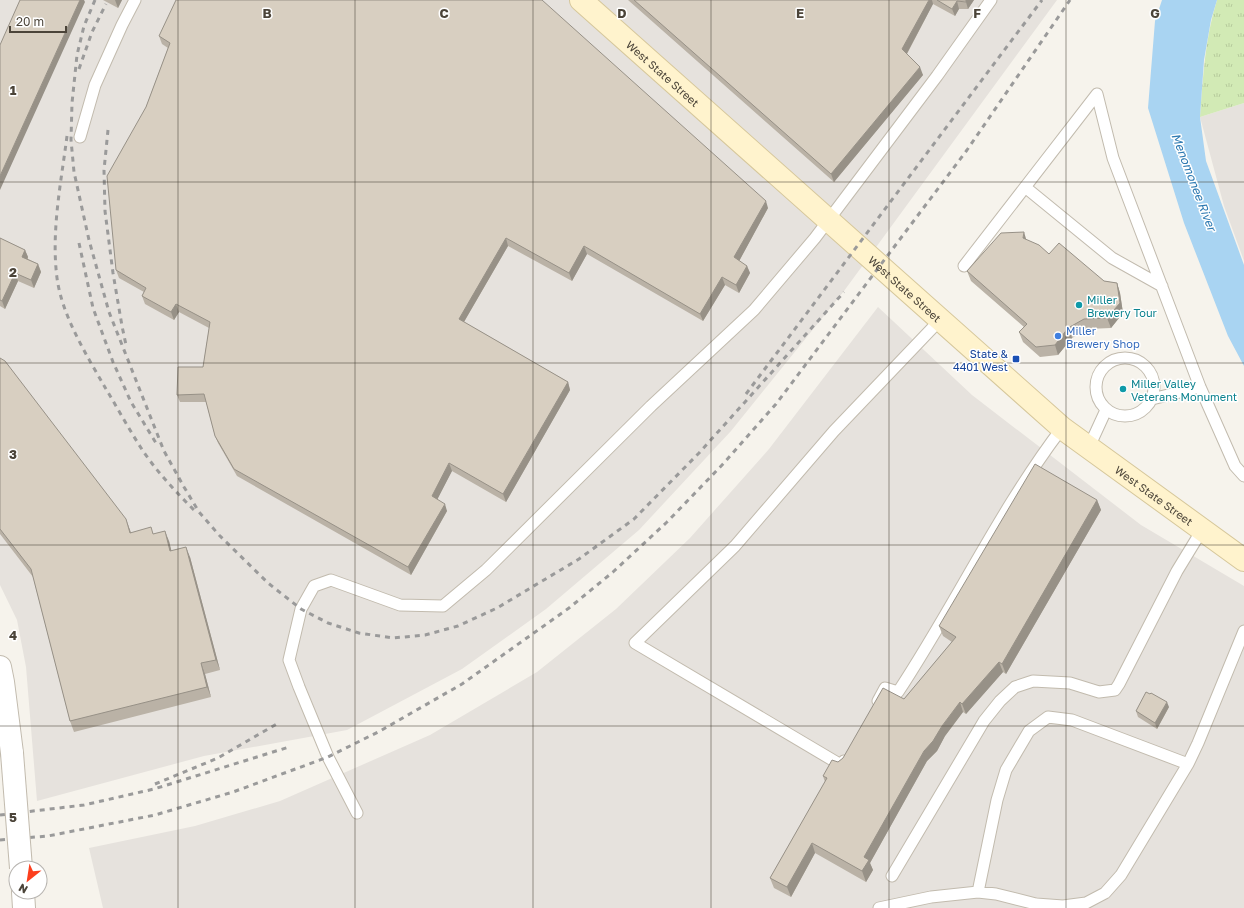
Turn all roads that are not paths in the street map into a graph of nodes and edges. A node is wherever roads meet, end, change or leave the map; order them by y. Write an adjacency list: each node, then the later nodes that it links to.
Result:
1 (135, 0): 4 (lane)
2 (581, 0): 6 (main road, West State Street)
3 (991, 0): 6 (lane)
4 (80, 137)
5 (1025, 187): 7 (lane); 8 (lane); 8 (lane)
6 (828, 220): 9 (main road, West State Street); 23 (lane)
7 (964, 266)
8 (1162, 286): 10 (lane)
9 (940, 320): 13 (main road, West State Street); 21 (lane)
10 (1200, 387): 11 (lane); 15 (lane)
11 (1152, 399): 12 (lane); 12 (lane)
12 (1106, 410): 14 (lane)
13 (1062, 428): 14 (main road, West State Street); 20 (lane)
14 (1089, 447): 16 (main road, West State Street)
15 (1244, 476)
16 (1202, 530): 17 (main road, West State Street); 25 (lane)
17 (1244, 560)
18 (1244, 632): 22 (lane)
19 (0, 667): 24 (street, bridge)
20 (874, 707)
21 (849, 752)
22 (1188, 764): 26 (lane); 26 (lane)
23 (357, 813)
24 (20, 860)
25 (892, 876)
26 (978, 892): 27 (lane)
27 (879, 908)

